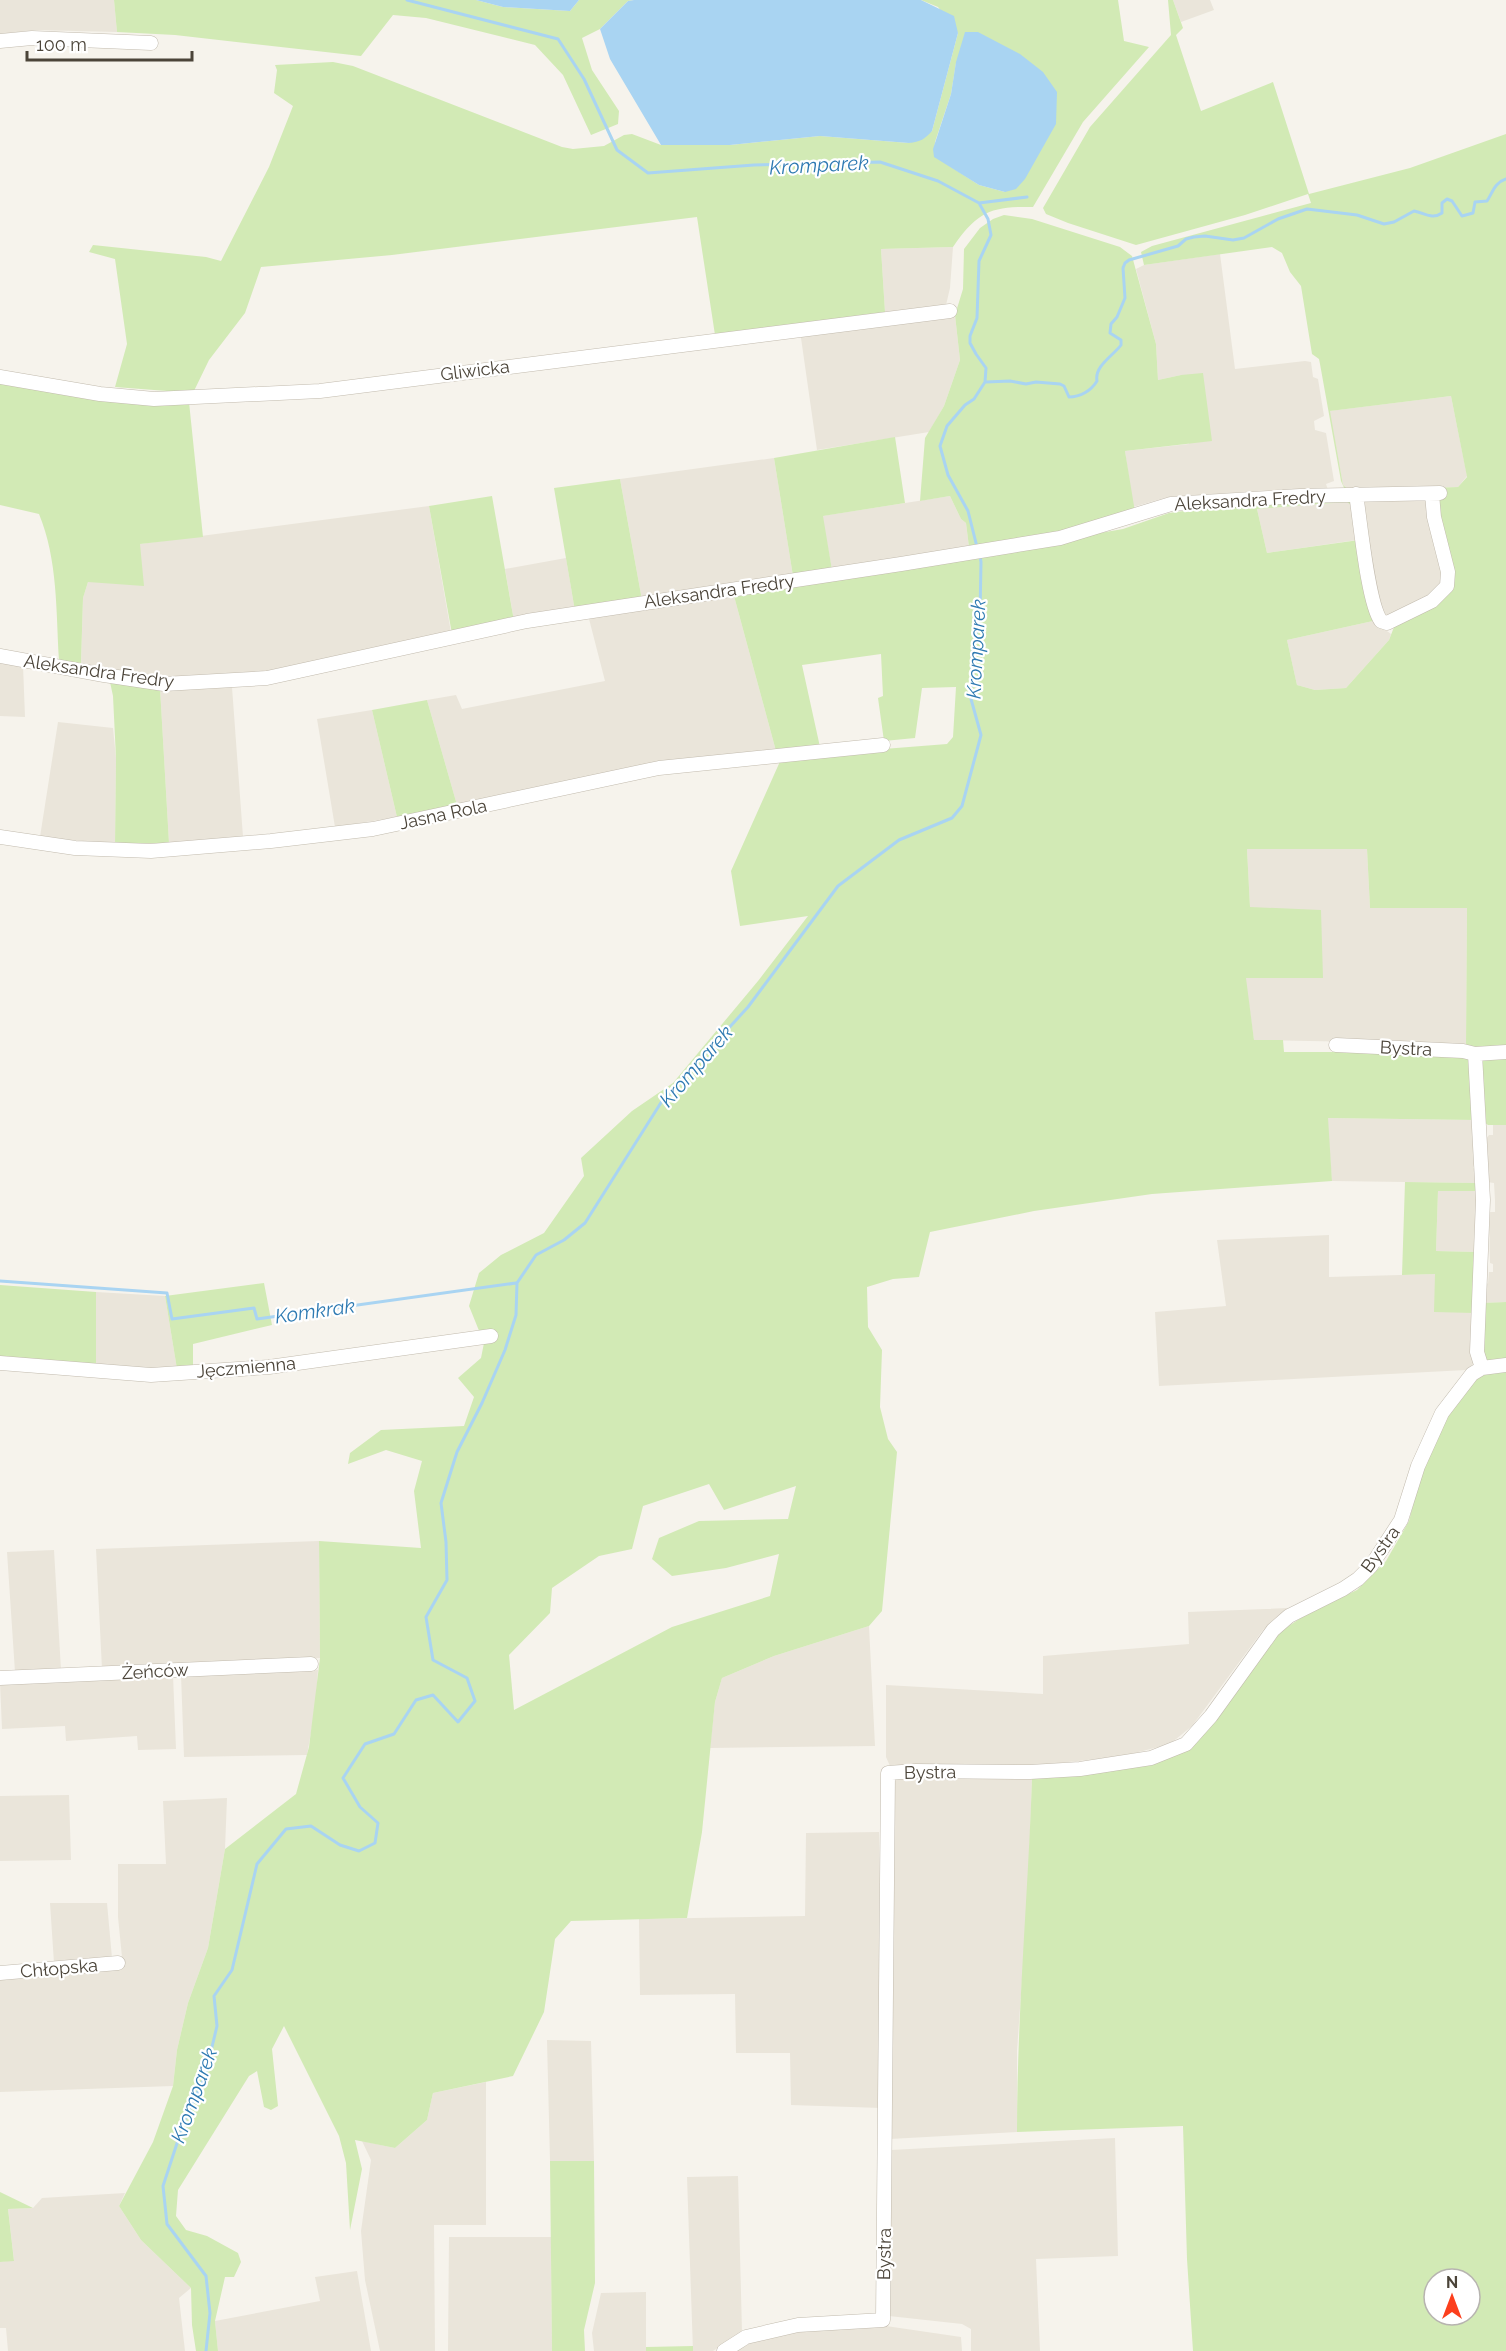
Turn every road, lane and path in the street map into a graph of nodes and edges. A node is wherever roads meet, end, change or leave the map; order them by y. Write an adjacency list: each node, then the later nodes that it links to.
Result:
1 (0, 40): 2 (street)
2 (151, 43)
3 (950, 311): 4 (street, Gliwicka)
4 (0, 377)
5 (1356, 494): 5 (street, Aleksandra Fredry); 6 (street, Aleksandra Fredry)
6 (0, 656)
7 (883, 745): 8 (street, Jasna Rola)
8 (0, 837)
9 (1336, 1046): 11 (street, Bystra)
10 (1506, 1052): 11 (street, Bystra)
11 (1476, 1054): 15 (street)
12 (491, 1336): 13 (street, Jęczmienna)
13 (0, 1363)
14 (1506, 1365): 15 (street)
15 (1482, 1368): 20 (street, Bystra)
16 (311, 1664): 17 (street, Żeńców)
17 (0, 1678)
18 (117, 1963): 19 (street, Chłopska)
19 (0, 1973)
20 (724, 2351)

